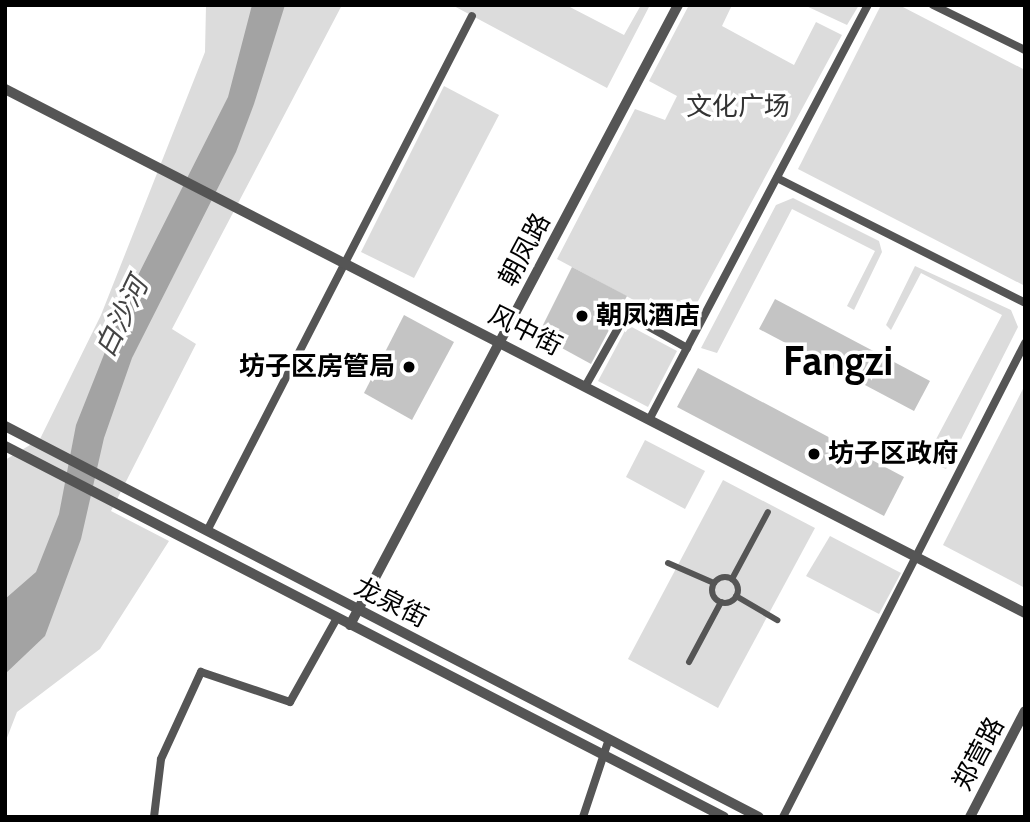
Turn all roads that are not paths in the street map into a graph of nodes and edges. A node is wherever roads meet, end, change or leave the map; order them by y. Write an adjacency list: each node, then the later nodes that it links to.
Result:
1 (678, 5): 10 (street, 朝凤路)
2 (868, 5): 7 (street)
3 (933, 5): 5 (street)
4 (472, 16): 8 (street)
5 (1025, 50)
6 (5, 89): 8 (street, 风中街)
7 (777, 178): 9 (street); 12 (street)
8 (346, 264): 10 (street, 风中街); 18 (street)
9 (1025, 303)
10 (500, 343): 13 (street, 风中街); 25 (street, 朝凤路)
11 (1025, 343): 19 (street)
12 (687, 348): 13 (street); 14 (street)
13 (586, 385): 14 (street, 风中街)
14 (649, 420): 19 (street, 风中街)
15 (5, 426): 18 (street, 龙泉街)
16 (5, 446): 27 (street, 龙泉街)
17 (768, 512): 21 (street)
18 (207, 531): 25 (street, 龙泉街)
19 (918, 558): 26 (street, 风中街); 38 (street)
20 (668, 563): 22 (street)
21 (732, 579): 22 (street); 23 (street)
22 (714, 583): 24 (street)
23 (736, 597): 24 (street); 28 (street)
24 (721, 602): 30 (street)
25 (358, 609): 29 (street, 朝凤路); 32 (street, 龙泉街)
26 (1025, 613)
27 (337, 618): 29 (street, 龙泉街); 34 (street)
28 (777, 620)
29 (350, 625): 33 (street, 龙泉街)
30 (690, 662)
31 (1025, 711): 39 (street, 郑营路)
32 (609, 739): 33 (street); 37 (street, 龙泉街)
33 (605, 755): 35 (street); 36 (street, 龙泉街)
34 (154, 817)
35 (583, 817)
36 (724, 817)
37 (758, 817)
38 (783, 817)
39 (970, 817)

